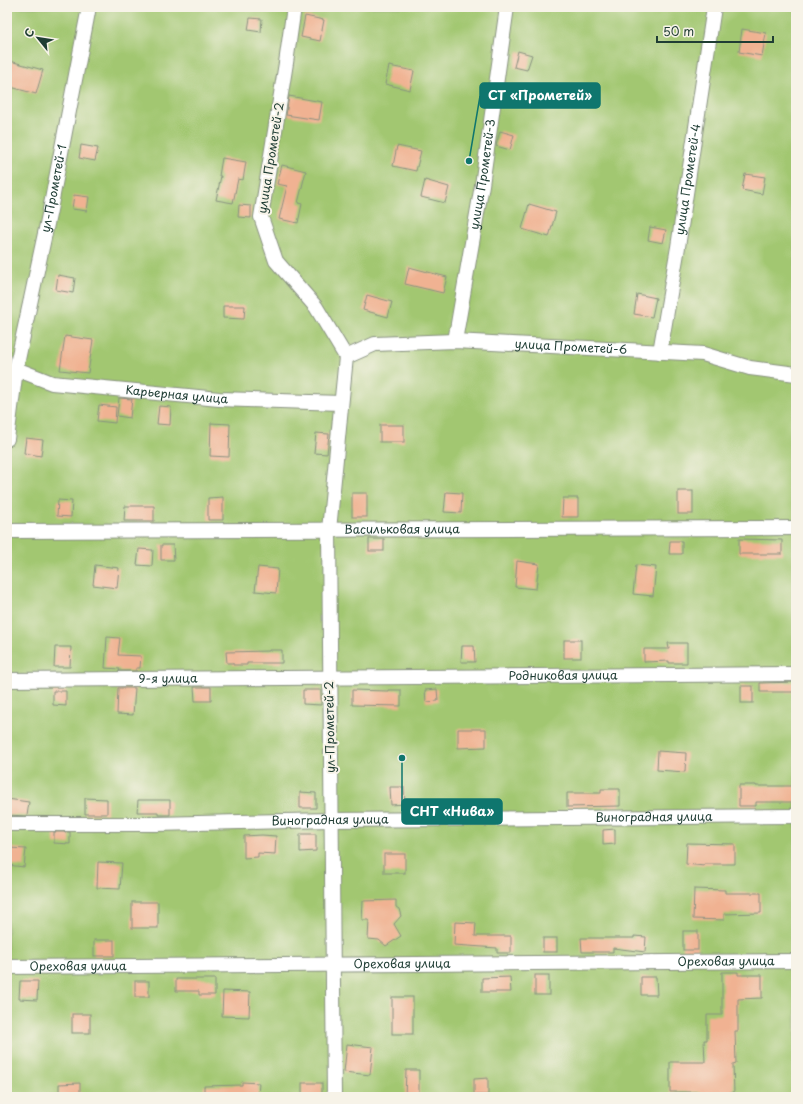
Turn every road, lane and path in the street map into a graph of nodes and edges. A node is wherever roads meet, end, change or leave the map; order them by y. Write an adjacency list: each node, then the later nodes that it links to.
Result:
1 (89, 7): 8 (street, ул-Прометей-1)
2 (294, 7): 7 (street, улица Прометей-2)
3 (507, 7): 5 (street, улица Прометей-3)
4 (714, 7): 6 (street, улица Прометей-4)
5 (455, 341): 6 (street, улица Прометей-6); 7 (street, улица Прометей-6)
6 (660, 352): 9 (street, улица Прометей-6)
7 (346, 357): 10 (street, ул-Прометей-2)
8 (16, 369): 10 (street, Карьерная улица); 11 (street, ул-Прометей-1)
9 (796, 374)
10 (341, 403): 13 (street, ул-Прометей-2)
11 (7, 439)
12 (796, 528): 13 (street, Васильковая улица)
13 (329, 530): 14 (street, Васильковая улица); 16 (street, ул-Прометей-2)
14 (7, 531)
15 (796, 674): 16 (street, Родниковая улица)
16 (330, 677): 17 (street, 9-я улица); 19 (street, ул-Прометей-2)
17 (7, 680)
18 (796, 816): 19 (street, Виноградная улица)
19 (332, 820): 20 (street, Виноградная улица); 22 (street, ул-Прометей-2)
20 (7, 824)
21 (796, 961): 22 (street, Ореховая улица)
22 (332, 965): 23 (street, Ореховая улица); 24 (street, ул-Прометей-2)
23 (7, 966)
24 (334, 1097)

